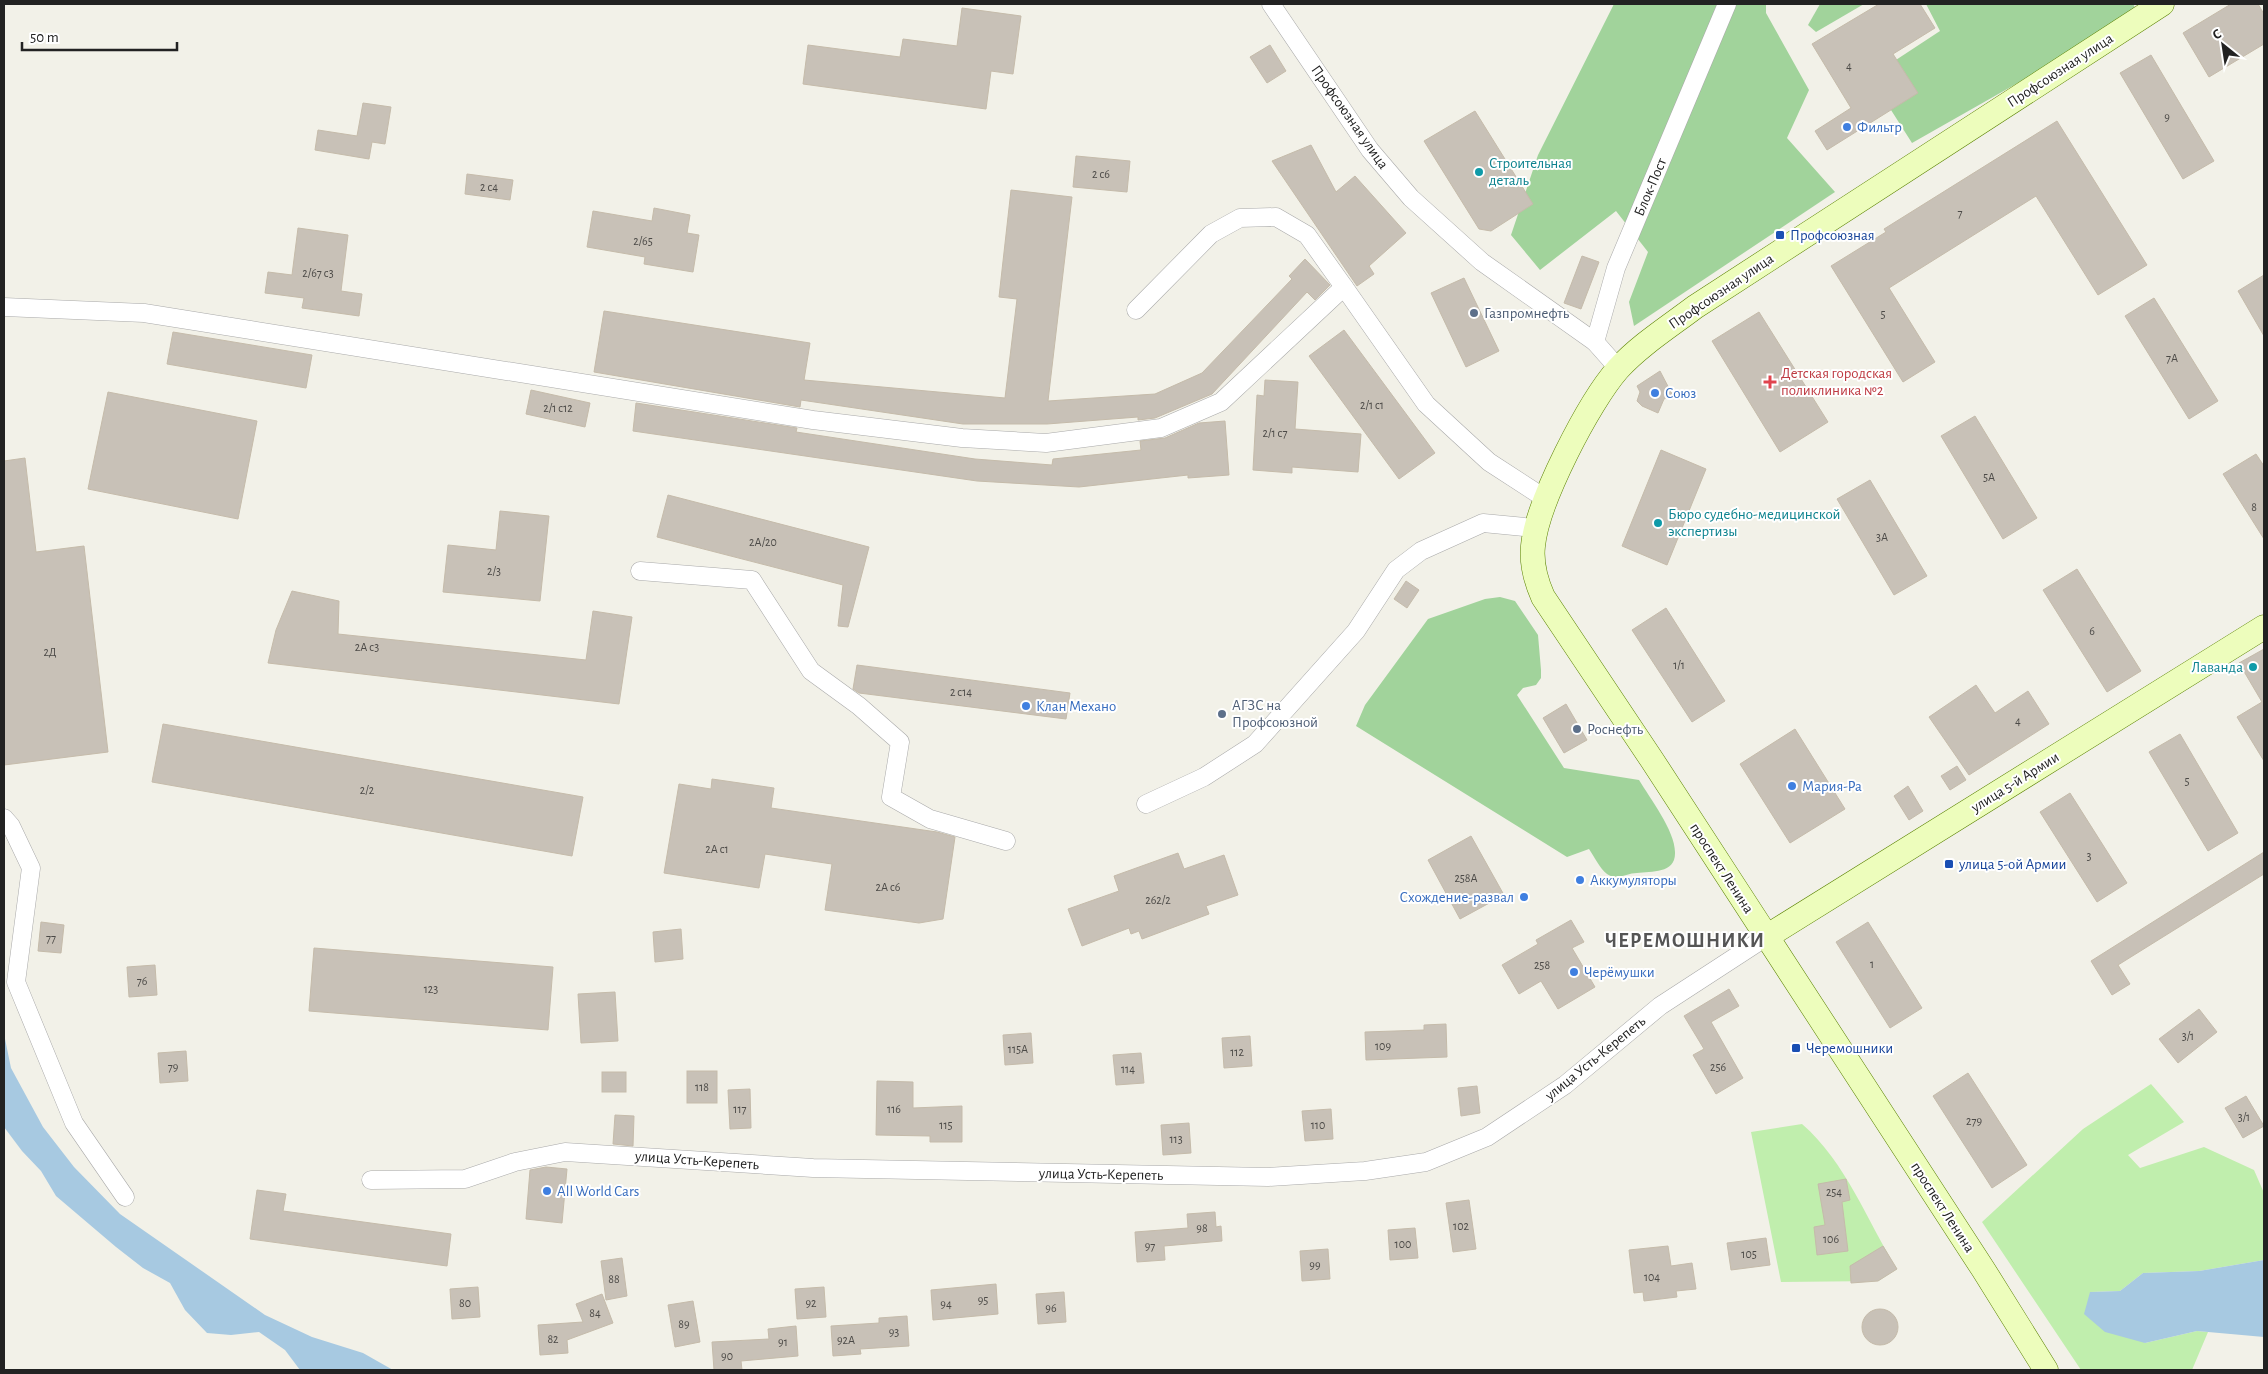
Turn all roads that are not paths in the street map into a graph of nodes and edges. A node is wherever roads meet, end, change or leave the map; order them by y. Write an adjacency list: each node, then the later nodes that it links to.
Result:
1 (1272, 4): 7 (street, Профсоюзная улица)
2 (1728, 4): 7 (street, Блок-Пост)
3 (2162, 4): 8 (main road, Профсоюзная улица)
4 (1344, 287): 5 (street); 6 (street); 9 (street)
5 (4, 307)
6 (1136, 310)
7 (1595, 342): 8 (street)
8 (1618, 368): 9 (main road, Профсоюзная улица)
9 (1546, 499): 10 (main road, Профсоюзная улица)
10 (1535, 528): 11 (main road, Профсоюзная улица); 14 (street)
11 (1533, 565): 17 (main road, проспект Ленина)
12 (640, 570): 16 (street)
13 (2264, 627): 17 (main road, улица 5-й Армии)
14 (1146, 804)
15 (4, 818): 19 (street)
16 (1006, 840)
17 (1766, 937): 18 (street, улица Усть-Керепеть); 20 (main road, проспект Ленина)
18 (371, 1180)
19 (125, 1197)
20 (2046, 1370)

